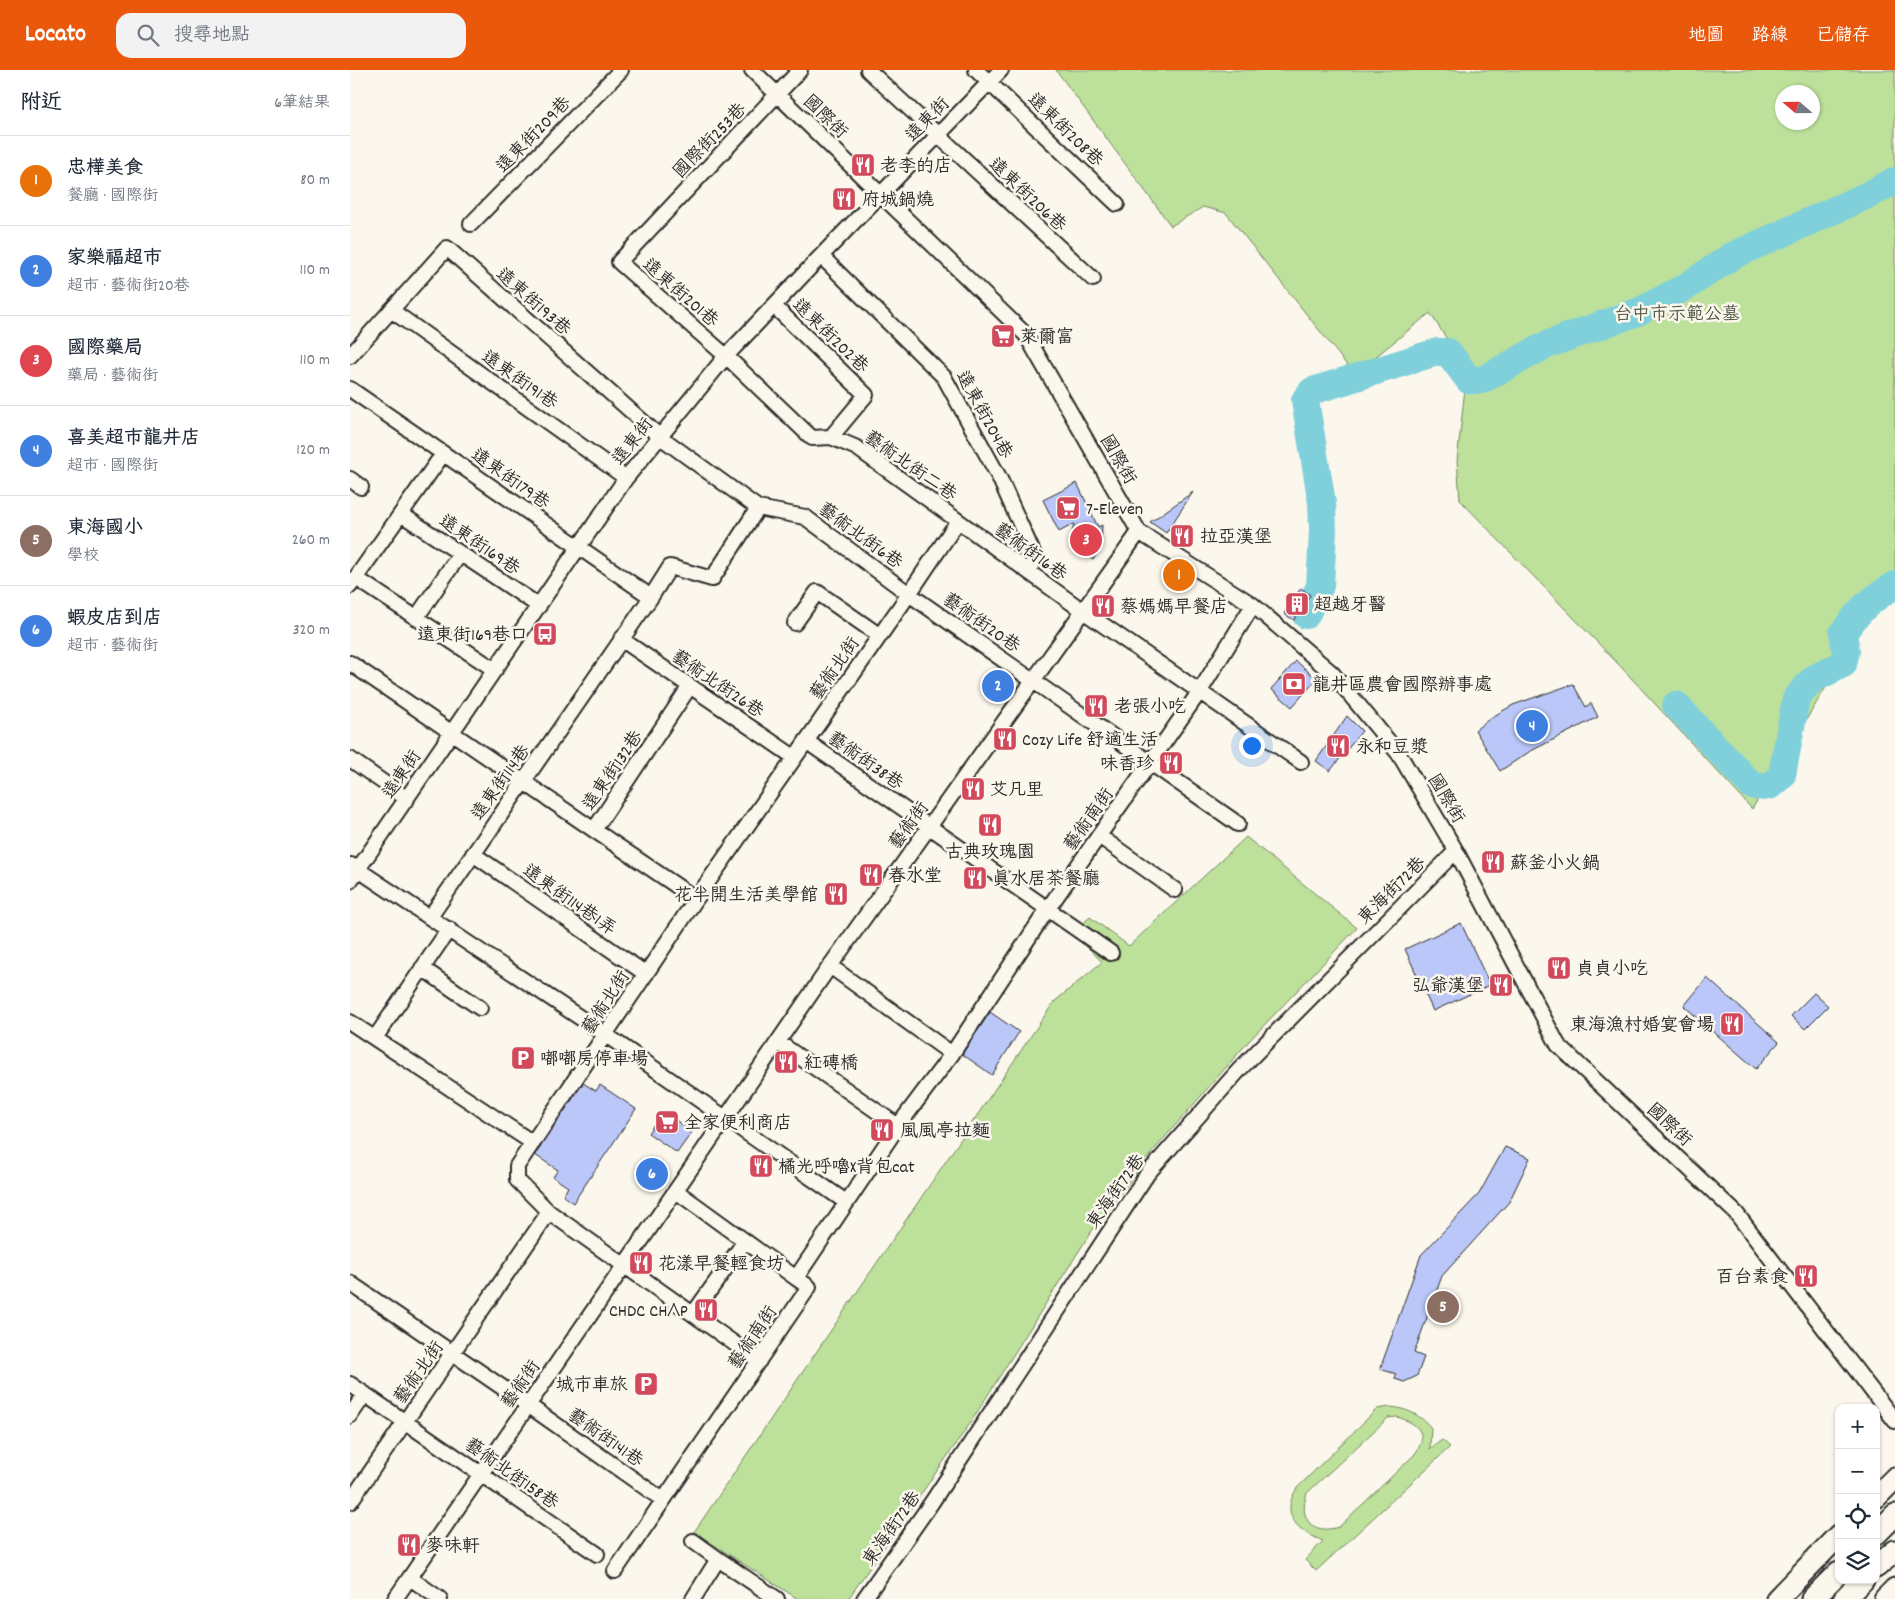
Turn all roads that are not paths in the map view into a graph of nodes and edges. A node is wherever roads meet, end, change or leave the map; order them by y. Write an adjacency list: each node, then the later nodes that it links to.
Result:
1 (621, 70): 13 (street, 遠東街209巷)
2 (752, 70): 8 (street, 國際街)
3 (800, 70): 8 (street, 國際街253巷)
4 (868, 70): 9 (street, 遠東街206巷)
5 (976, 70): 7 (street)
6 (1001, 70): 7 (street, 遠東街)
7 (990, 82): 9 (street, 遠東街); 11 (street, 遠東街208巷)
8 (777, 95): 10 (street, 國際街); 12 (street, 國際街253巷)
9 (937, 136): 10 (street, 遠東街); 15 (street, 遠東街206巷)
10 (880, 195): 14 (street, 遠東街); 28 (street, 國際街)
11 (1117, 204)
12 (667, 210): 19 (street, 遠東街201巷)
13 (471, 224)
14 (821, 256): 16 (street, 遠東街); 31 (street, 遠東街204巷)
15 (1092, 279)
16 (774, 306): 19 (street, 遠東街); 22 (street, 遠東街202巷)
17 (391, 310): 18 (street); 21 (street, 遠東街193巷); 24 (street, 遠東街191巷)
18 (350, 356)
19 (726, 356): 21 (street, 遠東街); 22 (street, 藝術北街二巷)
20 (350, 389): 23 (street, 遠東街179巷)
21 (659, 436): 24 (street, 遠東街); 25 (street)
22 (831, 437): 27 (street, 藝術北街二巷)
23 (443, 454): 26 (street); 29 (street, 遠東街179巷)
24 (626, 478): 29 (street, 遠東街)
25 (758, 508): 33 (street, 藝術北街6巷); 34 (street, 遠東街114巷)
26 (401, 514): 30 (street, 遠東街169巷); 32 (street)
27 (958, 521): 31 (street, 藝術街16巷); 33 (street, 藝術北街)
28 (1140, 532): 35 (street, 國際街); 37 (street, 藝術街)
29 (579, 547): 34 (street, 遠東街179巷); 36 (street, 遠東街)
30 (460, 554): 36 (street, 遠東街169巷); 38 (street)
31 (1029, 572): 37 (street, 藝術街16巷)
32 (353, 582): 38 (street)
33 (909, 594): 40 (street, 藝術北街); 44 (street, 藝術街20巷)
34 (651, 597): 41 (street, 遠東街114巷)
35 (1253, 605): 46 (street, 藝術南街); 59 (street, 國際街)
36 (538, 606): 43 (street, 遠東街)
37 (1083, 611): 44 (street, 藝術街); 46 (street, 藝術街16巷)
38 (416, 618): 43 (street)
39 (795, 623): 40 (street)
40 (880, 636): 48 (street, 藝術北街)
41 (621, 639): 45 (street, 藝術北街26巷); 53 (street, 遠東街114巷)
42 (350, 663): 47 (street, 遠東街132巷)
43 (495, 670): 47 (street, 遠東街)
44 (1033, 681): 52 (street, 藝術街20巷); 56 (street, 藝術街)
45 (690, 686): 49 (street, 藝術北街26巷); 57 (street, 遠東街132巷)
46 (1200, 691): 51 (street, 藝術街16巷); 52 (street, 藝術南街)
47 (452, 732): 53 (street, 遠東街132巷); 54 (street, 遠東街)
48 (806, 741): 49 (street, 藝術北街); 56 (street, 藝術街38巷)
49 (794, 757): 63 (street, 藝術北街)
50 (350, 759): 54 (street)
51 (1301, 762)
52 (1151, 763): 55 (street, 藝術街20巷); 58 (street, 藝術南街)
53 (523, 782): 57 (street, 遠東街132巷); 60 (street, 遠東街114巷)
54 (407, 799): 61 (street, 遠東街)
55 (1238, 824)
56 (929, 826): 64 (street, 藝術街38巷); 68 (street, 藝術街)
57 (594, 830): 63 (street)
58 (1099, 836): 62 (street); 64 (street, 藝術南街)
59 (1456, 851): 94 (street, 國際街); 118 (street, 東海街72巷)
60 (473, 854): 65 (street, 遠東街114巷); 70 (street, 遠東街114巷1弄)
61 (353, 871): 65 (street)
62 (1175, 890)
63 (696, 899): 70 (street, 藝術北街)
64 (1047, 910): 67 (street, 藝術街38巷); 76 (street, 藝術南街)
65 (430, 917): 66 (street)
66 (449, 929): 69 (street); 73 (street)
67 (1111, 953)
68 (830, 966): 75 (street, 藝術街); 76 (street)
69 (422, 968): 71 (street); 74 (street)
70 (646, 974): 73 (street, 藝術北街)
71 (480, 1008)
72 (350, 1022): 74 (street)
73 (606, 1035): 77 (street); 79 (street, 藝術北街)
74 (375, 1038): 79 (street)
75 (778, 1042): 77 (street, 藝術街); 78 (street)
76 (952, 1054): 78 (street, 藝術南街)
77 (726, 1117): 80 (street, 藝術街); 81 (street)
78 (898, 1126): 81 (street, 藝術南街)
79 (533, 1143): 82 (street, 藝術北街)
80 (676, 1191): 83 (street); 84 (street, 藝術街)
81 (846, 1202): 85 (street, 藝術南街)
82 (549, 1212): 84 (street); 88 (street, 藝術北街)
83 (745, 1241): 85 (street); 87 (street)
84 (624, 1266): 87 (street); 92 (street, 藝術街)
85 (796, 1278): 89 (street, 藝術南街)
86 (350, 1283): 88 (street, 藝術街141巷)
87 (693, 1314): 89 (street)
88 (454, 1354): 92 (street, 藝術街141巷); 95 (street, 藝術北街)
89 (759, 1361): 99 (street, 藝術南街)
90 (350, 1384): 91 (street, 藝術北街158巷)
91 (365, 1394): 93 (street); 95 (street, 藝術北街158巷)
92 (528, 1405): 96 (street, 藝術街); 99 (street, 藝術街141巷)
93 (350, 1416)
94 (1895, 1420)
95 (406, 1422): 96 (street, 藝術北街158巷); 100 (street, 藝術北街)
96 (480, 1475): 106 (street, 藝術北街158巷); 111 (street, 藝術街)
97 (1895, 1478): 98 (main road)
98 (1879, 1494)
99 (663, 1500): 109 (street, 藝術南街)
100 (350, 1502)
101 (1895, 1515): 102 (main road)
102 (1880, 1530)
103 (1835, 1539): 119 (main road)
104 (693, 1541): 107 (street)
105 (1895, 1551): 108 (main road)
106 (597, 1554)
107 (718, 1559): 114 (street); 117 (street)
108 (1880, 1564)
109 (615, 1571)
110 (1835, 1576): 120 (main road)
111 (410, 1578): 115 (street, 藝術街); 116 (street)
112 (1859, 1584): 121 (main road)
113 (1895, 1588): 122 (main road)
114 (775, 1598)
115 (395, 1599)
116 (440, 1599)
117 (693, 1599)
118 (864, 1599)
119 (1777, 1599)
120 (1812, 1599)
121 (1844, 1599)
122 (1885, 1599)

